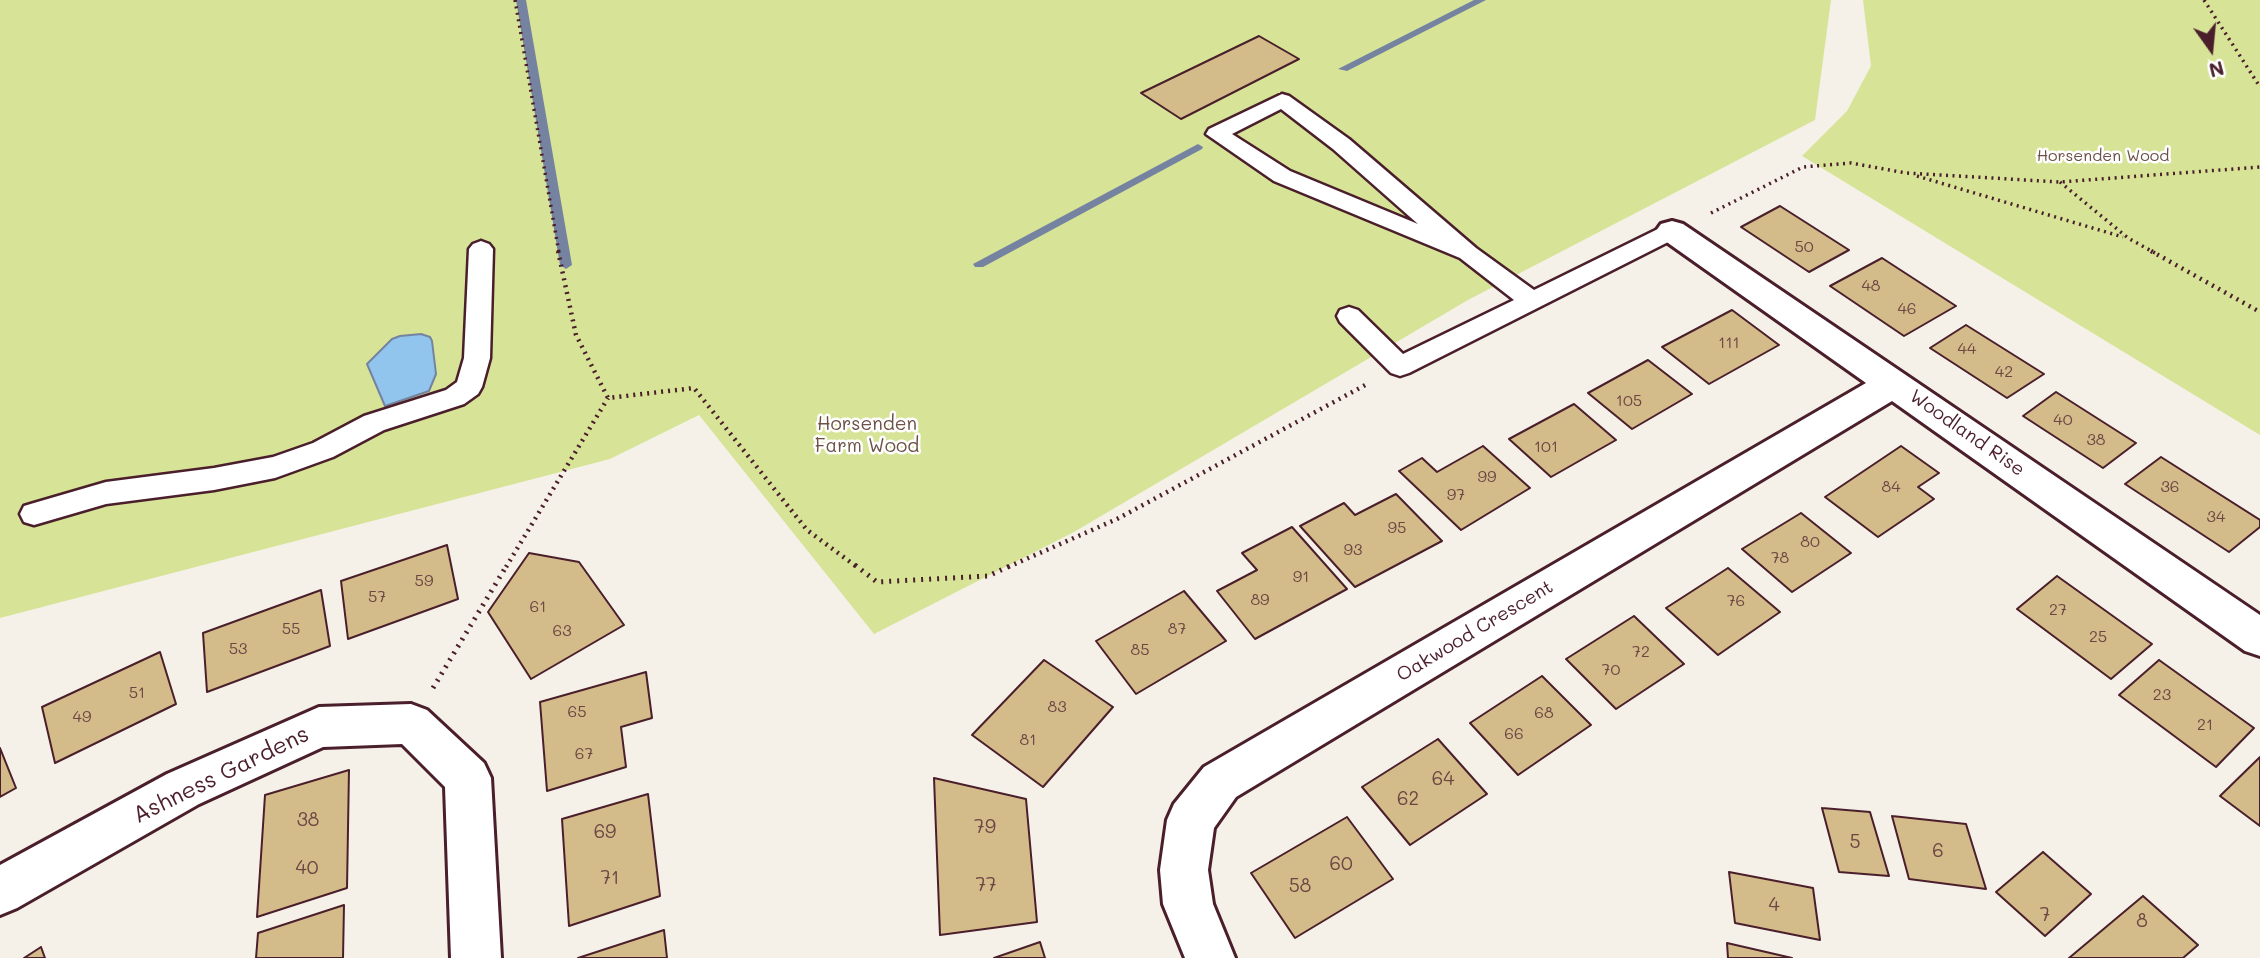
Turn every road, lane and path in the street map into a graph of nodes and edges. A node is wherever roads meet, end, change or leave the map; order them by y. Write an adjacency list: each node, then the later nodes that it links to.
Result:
1 (515, 0): 16 (path)
2 (2204, 0): 3 (path)
3 (2260, 87)
4 (2260, 167): 6 (path)
5 (1906, 173): 6 (path); 7 (path); 8 (path)
6 (2060, 182): 8 (path)
7 (1672, 231): 11 (lane); 15 (street, Woodland Rise)
8 (2128, 238): 12 (path)
9 (481, 249): 17 (lane)
10 (1468, 253): 10 (lane); 11 (lane)
11 (1532, 301): 14 (lane)
12 (2260, 312)
13 (1349, 316): 14 (lane)
14 (1400, 367): 16 (path)
15 (1894, 383): 18 (street, Woodland Rise); 22 (street, Oakwood Crescent)
16 (608, 398): 19 (path)
17 (34, 514)
18 (2260, 638)
19 (411, 724): 20 (street, Ashness Gardens); 21 (street)
20 (0, 891)
21 (476, 958)
22 (1210, 958)

